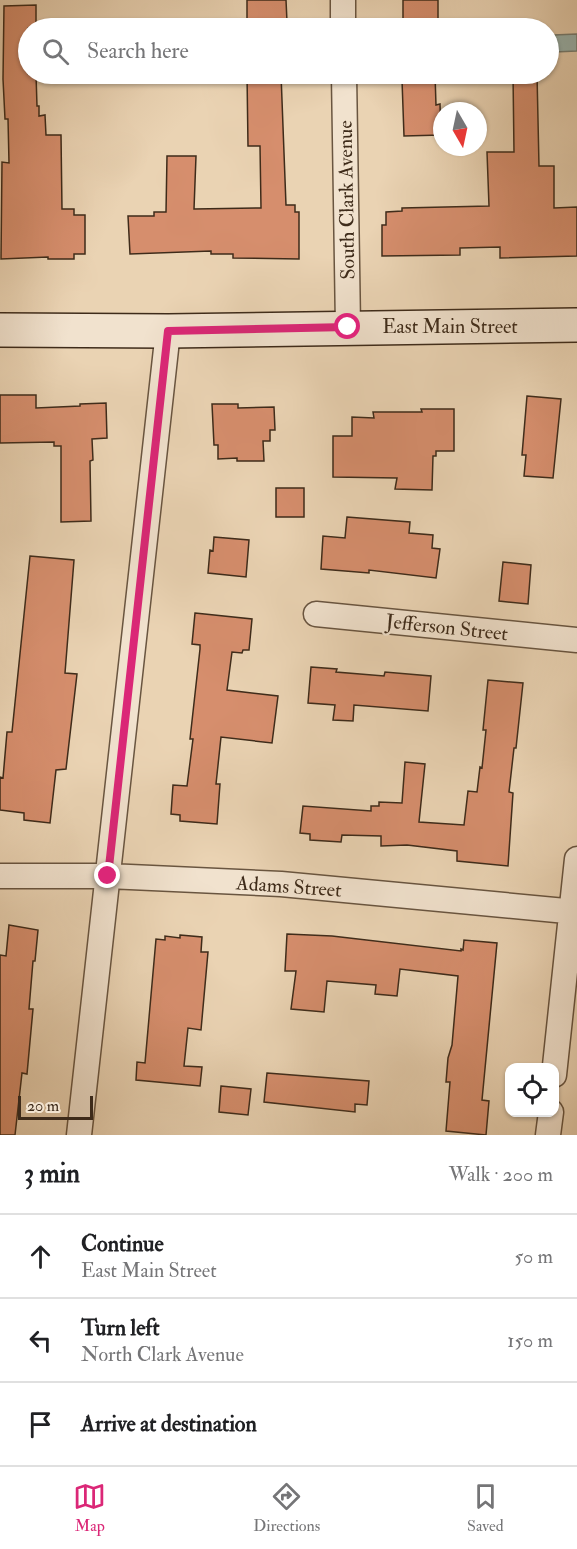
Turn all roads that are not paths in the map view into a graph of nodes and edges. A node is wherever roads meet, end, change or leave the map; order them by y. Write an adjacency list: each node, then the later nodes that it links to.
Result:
1 (343, 0): 2 (street)
2 (343, 18)
3 (344, 84): 5 (street, South Clark Avenue)
4 (577, 325): 5 (street, East Main Street)
5 (348, 327): 7 (street, East Main Street)
6 (0, 330): 7 (street, East Main Street)
7 (168, 331): 12 (street)
8 (316, 614): 9 (street, Jefferson Street)
9 (577, 640)
10 (577, 859): 13 (street)
11 (0, 876): 12 (street, Adams Street)
12 (108, 876): 13 (street, Adams Street); 16 (street)
13 (574, 912): 14 (street)
14 (556, 1063)
15 (550, 1117): 17 (street)
16 (79, 1135)
17 (548, 1135)

